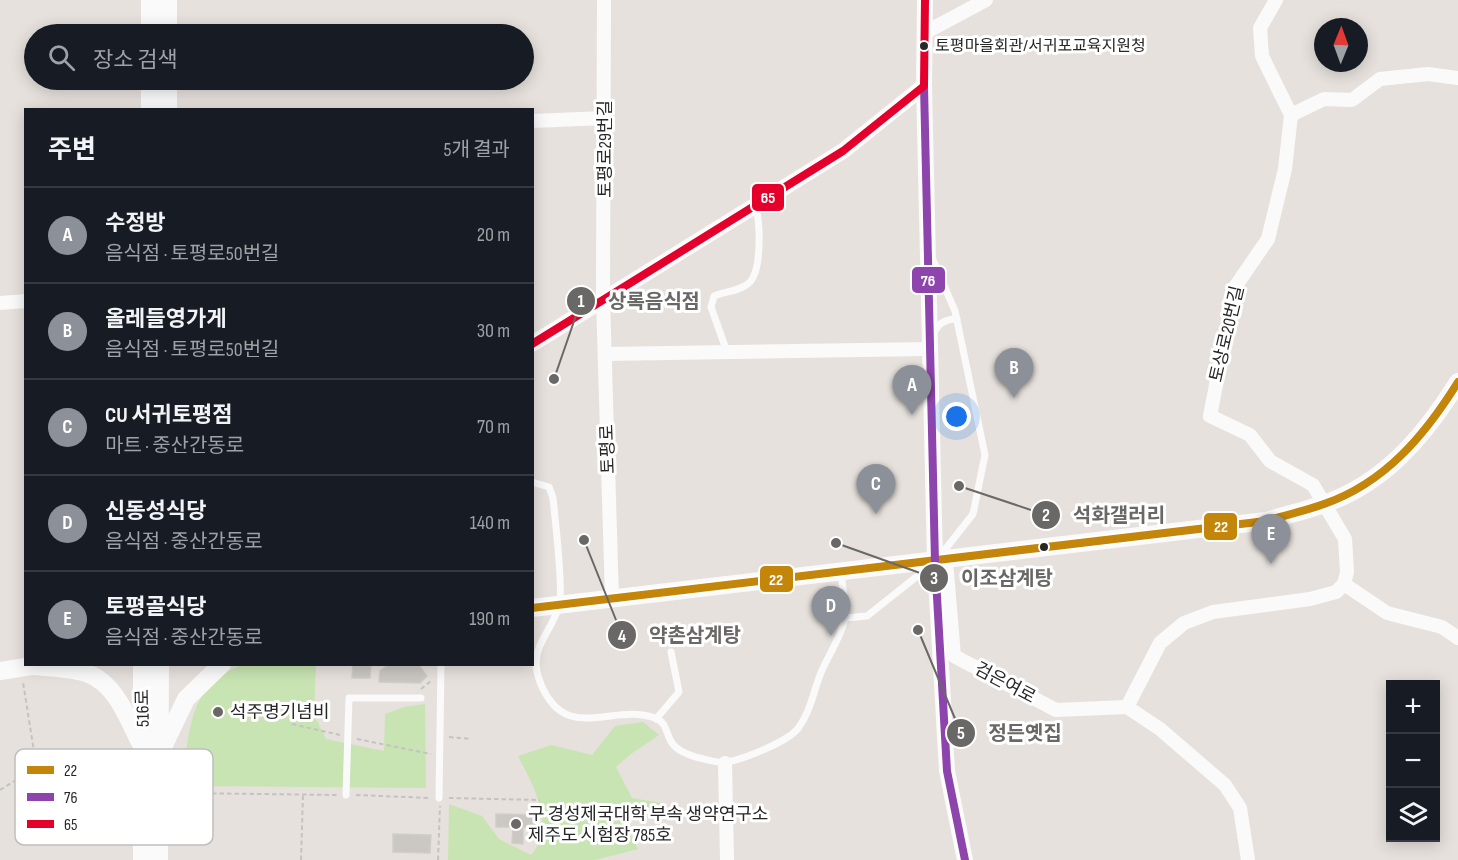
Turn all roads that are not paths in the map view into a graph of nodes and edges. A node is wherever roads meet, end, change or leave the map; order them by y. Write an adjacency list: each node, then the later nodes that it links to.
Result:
1 (150, 0): 7 (main road)
2 (168, 0): 8 (main road)
3 (604, 0): 17 (street, 토평로29번길)
4 (925, 0): 9 (street)
5 (986, 0): 9 (street)
6 (1276, 0): 16 (street)
7 (150, 24)
8 (168, 24)
9 (926, 32): 11 (street)
10 (1458, 78): 16 (street)
11 (924, 86): 19 (street); 20 (street)
12 (150, 90): 14 (main road)
13 (168, 90): 15 (main road)
14 (150, 108)
15 (168, 108)
16 (1291, 116): 31 (street, 토상로20번길)
17 (605, 118): 18 (street); 21 (street, 토평로29번길)
18 (534, 121)
19 (755, 205): 21 (street); 27 (lane)
20 (927, 246): 24 (lane); 26 (street)
21 (603, 299): 25 (street); 28 (street, 토평로)
22 (24, 301): 23 (street)
23 (0, 303)
24 (957, 319): 26 (lane); 32 (lane)
25 (534, 343)
26 (929, 349): 27 (street); 32 (street)
27 (727, 352): 28 (street)
28 (605, 354): 35 (street, 토평로)
29 (1458, 383): 31 (main road)
30 (534, 483): 36 (lane)
31 (1326, 504): 32 (main road); 34 (street)
32 (940, 561): 33 (main road); 38 (lane); 48 (street, 검은여로); 62 (street)
33 (841, 573): 35 (main road); 38 (lane)
34 (1344, 584): 39 (street); 48 (street)
35 (612, 599): 36 (main road)
36 (560, 605): 37 (main road); 49 (lane)
37 (534, 608)
38 (845, 618): 54 (lane)
39 (1458, 638)
40 (671, 652): 49 (lane)
41 (34, 666): 46 (main road); 50 (main road)
42 (142, 666): 51 (main road, 516로)
43 (160, 666): 52 (main road, 516로)
44 (220, 666): 53 (main road)
45 (441, 666): 56 (lane)
46 (0, 671)
47 (421, 698): 55 (lane)
48 (1127, 707): 63 (street)
49 (656, 719): 54 (lane)
50 (151, 749)
51 (152, 749)
52 (152, 749)
53 (153, 749)
54 (725, 763): 61 (street)
55 (346, 795)
56 (439, 798)
57 (143, 845): 59 (main road, 516로)
58 (158, 845): 60 (main road, 516로)
59 (142, 860)
60 (159, 860)
61 (727, 860)
62 (965, 860)
63 (1248, 860)

